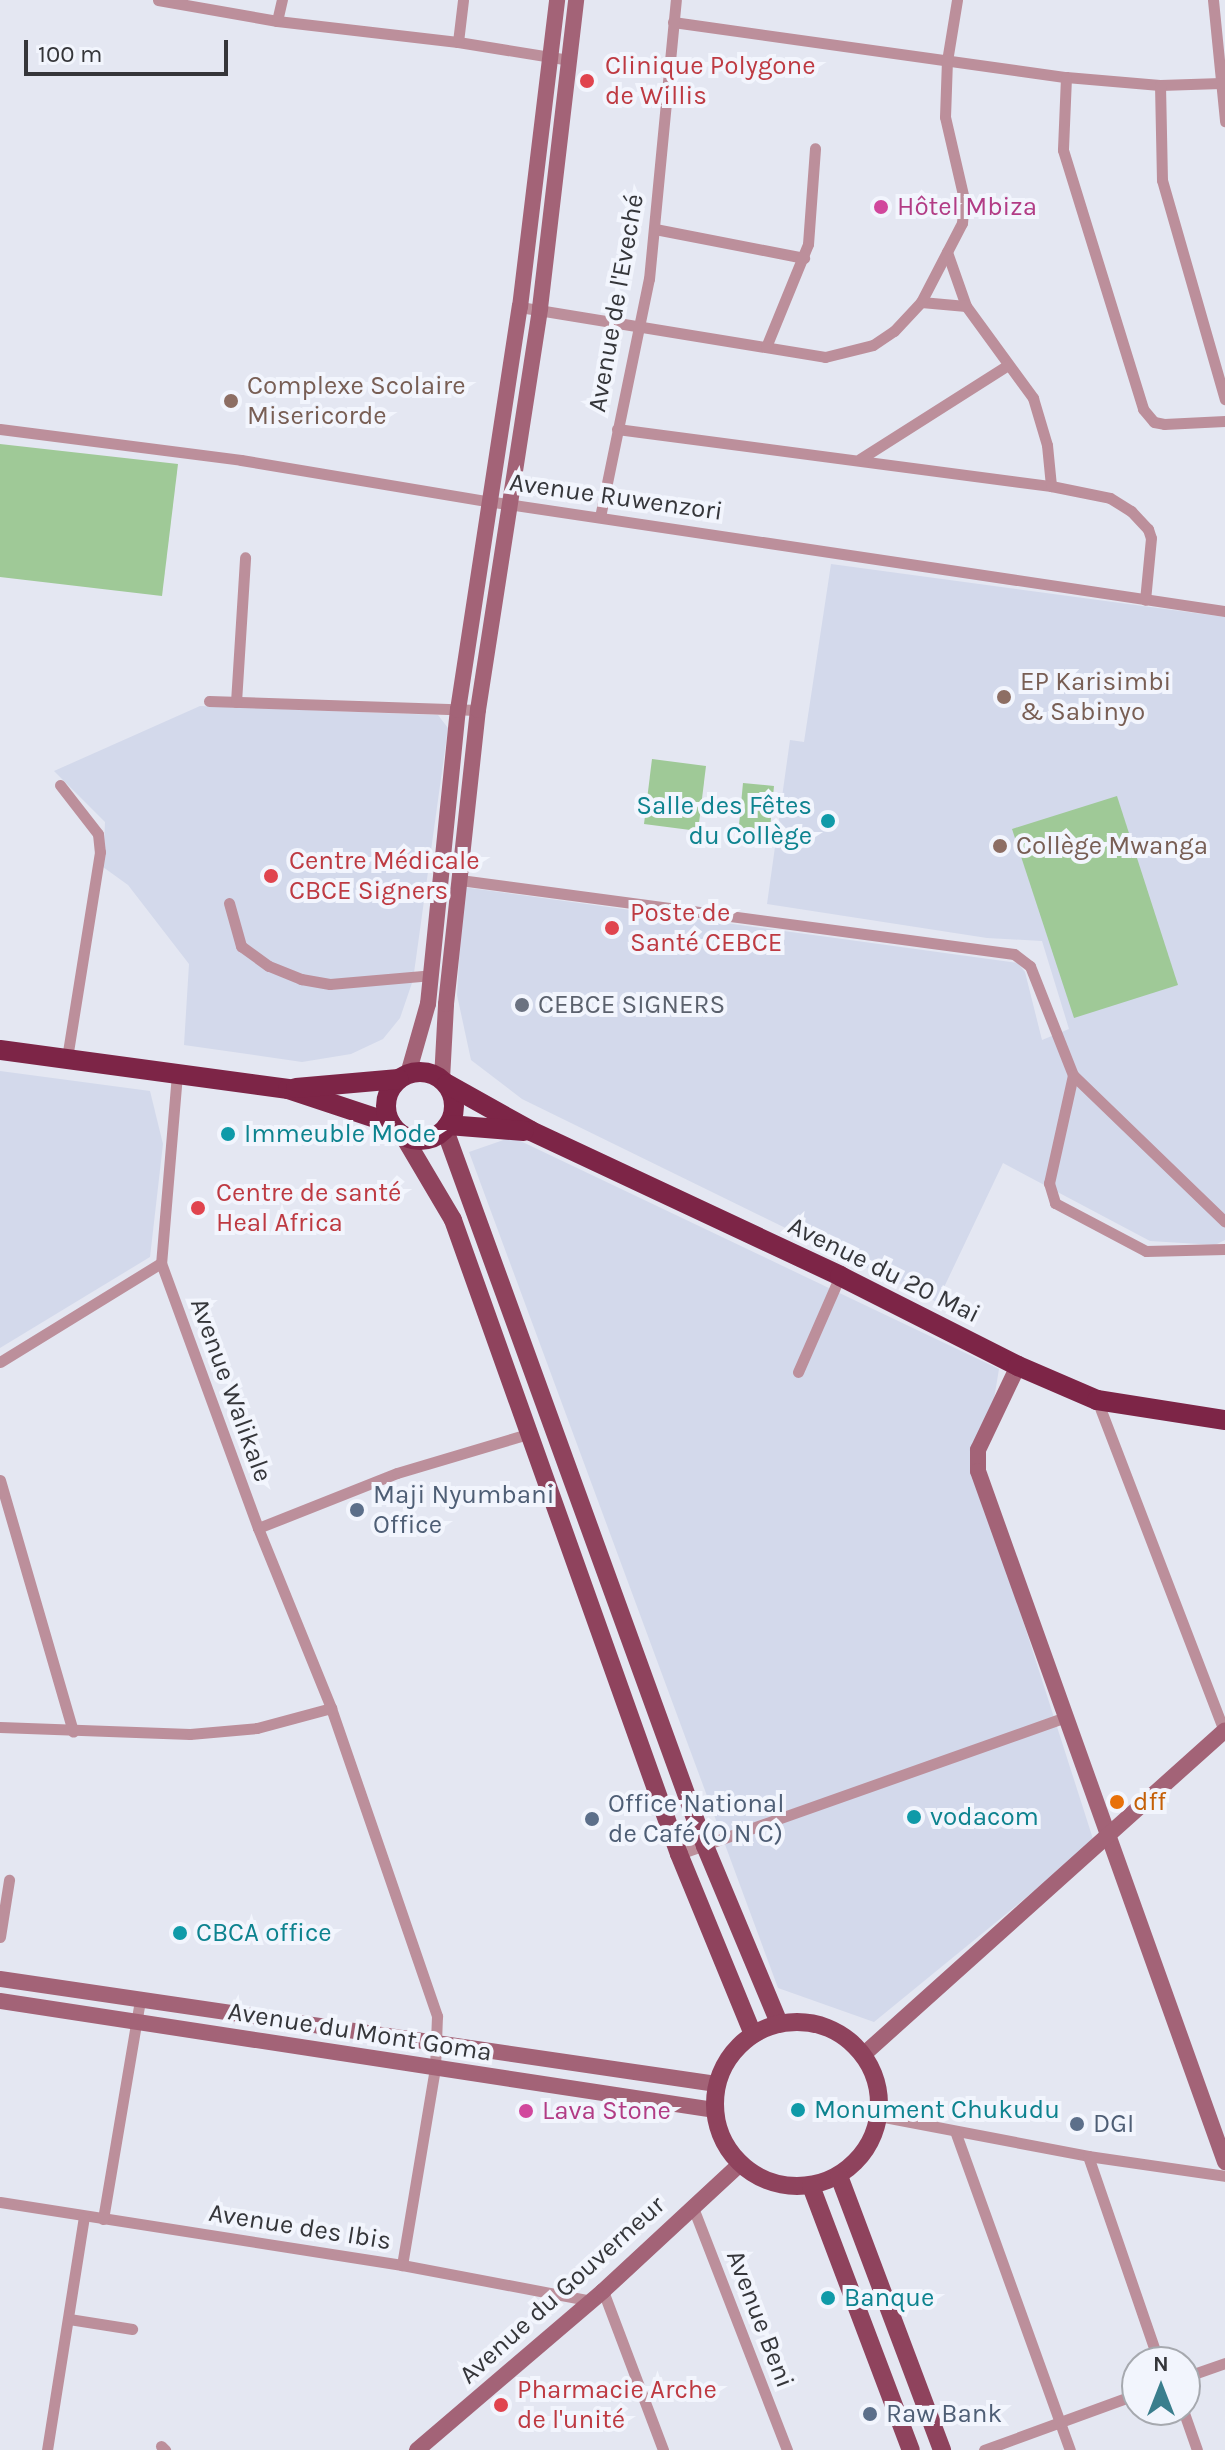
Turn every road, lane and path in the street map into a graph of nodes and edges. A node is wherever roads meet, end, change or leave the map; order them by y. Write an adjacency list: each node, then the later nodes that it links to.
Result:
1 (158, 0): 9 (street)
2 (282, 0): 10 (street)
3 (463, 0): 12 (street)
4 (557, 0): 13 (street)
5 (576, 0): 14 (street)
6 (676, 0): 11 (street, Avenue de l'Eveché)
7 (957, 0): 15 (street)
8 (1213, 0): 17 (street)
9 (184, 2): 10 (street)
10 (277, 21): 12 (street)
11 (673, 22): 15 (street); 21 (street, Avenue de l'Eveché)
12 (458, 42): 13 (street)
13 (548, 59): 14 (street); 26 (street)
14 (569, 60): 27 (street)
15 (947, 61): 16 (street); 22 (street)
16 (1066, 77): 18 (street); 32 (street)
17 (1221, 83): 18 (street); 19 (street)
18 (1160, 85): 31 (street)
19 (1225, 121)
20 (815, 148): 23 (street)
21 (655, 229): 23 (street); 28 (street, Avenue de l'Eveché)
22 (947, 252): 24 (street); 25 (street)
23 (804, 258): 29 (street)
24 (921, 302): 25 (street); 29 (street)
25 (966, 306): 30 (street)
26 (520, 307): 27 (street); 37 (street)
27 (540, 308): 28 (street); 38 (street)
28 (637, 325): 29 (street); 34 (street, Avenue de l'Eveché)
29 (766, 347)
30 (1008, 365): 35 (street); 36 (street)
31 (1225, 399)
32 (1225, 421)
33 (0, 429): 37 (street, Avenue Ruwenzori)
34 (617, 429): 35 (street); 39 (street, Avenue de l'Eveché)
35 (860, 459): 36 (street)
36 (1051, 486): 41 (street)
37 (487, 501): 38 (street, Avenue Ruwenzori); 43 (street)
38 (508, 503): 39 (street, Avenue Ruwenzori); 44 (street)
39 (600, 517): 41 (street, Avenue Ruwenzori)
40 (245, 557): 46 (street)
41 (1145, 600): 42 (street, Avenue Ruwenzori)
42 (1225, 611)
43 (466, 662): 44 (street); 47 (street)
44 (485, 663): 48 (street)
45 (209, 701): 46 (street)
46 (236, 702): 47 (street)
47 (458, 710): 48 (street); 52 (street)
48 (478, 710): 50 (street)
49 (60, 785): 54 (street)
50 (460, 880): 56 (street); 58 (street)
51 (229, 903): 52 (street)
52 (432, 975): 57 (street)
53 (0, 1050): 54 (highway)
54 (67, 1059): 55 (highway)
55 (177, 1074): 59 (highway); 65 (street, Avenue Walikale)
56 (1073, 1075): 63 (street); 64 (street)
57 (404, 1076): 58 (highway); 59 (highway); 61 (highway)
58 (444, 1082): 60 (highway); 62 (highway, Avenue du 20 Mai)
59 (288, 1089): 61 (highway)
60 (447, 1128): 61 (highway); 62 (highway); 81 (main road)
61 (397, 1130): 72 (main road)
62 (531, 1131): 66 (highway, Avenue du 20 Mai)
63 (1225, 1222)
64 (1225, 1249)
65 (161, 1263): 67 (street); 74 (street, Avenue Walikale)
66 (840, 1276): 68 (highway, Avenue du 20 Mai); 69 (street)
67 (0, 1362)
68 (1018, 1366): 70 (highway, Avenue du 20 Mai); 76 (street)
69 (798, 1372)
70 (1097, 1400): 71 (highway, Avenue du 20 Mai); 78 (street)
71 (1225, 1420)
72 (531, 1433): 74 (street); 82 (main road)
73 (0, 1480): 79 (street)
74 (258, 1528): 75 (street, Avenue Walikale)
75 (331, 1708): 79 (street); 91 (street, Avenue Walikale)
76 (1064, 1718): 80 (street); 81 (street)
77 (0, 1727): 79 (street)
78 (1225, 1731): 80 (street)
79 (73, 1732)
80 (1107, 1835): 92 (street); 99 (street)
81 (705, 1846): 82 (street); 89 (main road)
82 (679, 1854): 90 (main road)
83 (9, 1880): 84 (street)
84 (0, 1937)
85 (0, 1979): 87 (street)
86 (0, 2001): 88 (street, Avenue du Mont Goma)
87 (140, 2001): 88 (street); 91 (street)
88 (136, 2023): 93 (street, Avenue du Mont Goma); 107 (street)
89 (779, 2023): 90 (main road); 92 (main road)
90 (753, 2034): 94 (main road)
91 (439, 2043): 93 (street, Avenue Walikale); 94 (street)
92 (863, 2055): 96 (main road)
93 (435, 2068): 95 (street, Avenue du Mont Goma); 108 (street, Avenue Walikale)
94 (716, 2084): 95 (main road)
95 (714, 2110): 100 (main road)
96 (879, 2116): 97 (street); 101 (main road)
97 (955, 2131): 98 (street); 116 (street)
98 (1088, 2156): 102 (street); 112 (street)
99 (1225, 2162)
100 (740, 2164): 103 (main road); 105 (street, Avenue du Gouverneur)
101 (839, 2176): 103 (main road); 123 (main road)
102 (1225, 2176)
103 (811, 2186): 122 (main road)
104 (0, 2202): 106 (street, Avenue des Ibis)
105 (692, 2205): 109 (street, Avenue du Gouverneur); 121 (street, Avenue Beni)
106 (84, 2217): 107 (street, Avenue des Ibis); 110 (street)
107 (103, 2219): 108 (street, Avenue des Ibis)
108 (402, 2265): 109 (street, Avenue des Ibis)
109 (597, 2296): 119 (street, Avenue du Gouverneur); 120 (street)
110 (69, 2319): 111 (street); 118 (street)
111 (132, 2329)
112 (1153, 2346)
113 (1225, 2363): 114 (street)
114 (1201, 2371)
115 (1121, 2400): 116 (street)
116 (1059, 2422): 124 (street); 125 (street)
117 (1189, 2426): 126 (street)
118 (47, 2450)
119 (417, 2450)
120 (663, 2450)
121 (787, 2450)
122 (911, 2450)
123 (942, 2450)
124 (984, 2450)
125 (1070, 2450)
126 (1197, 2450)

